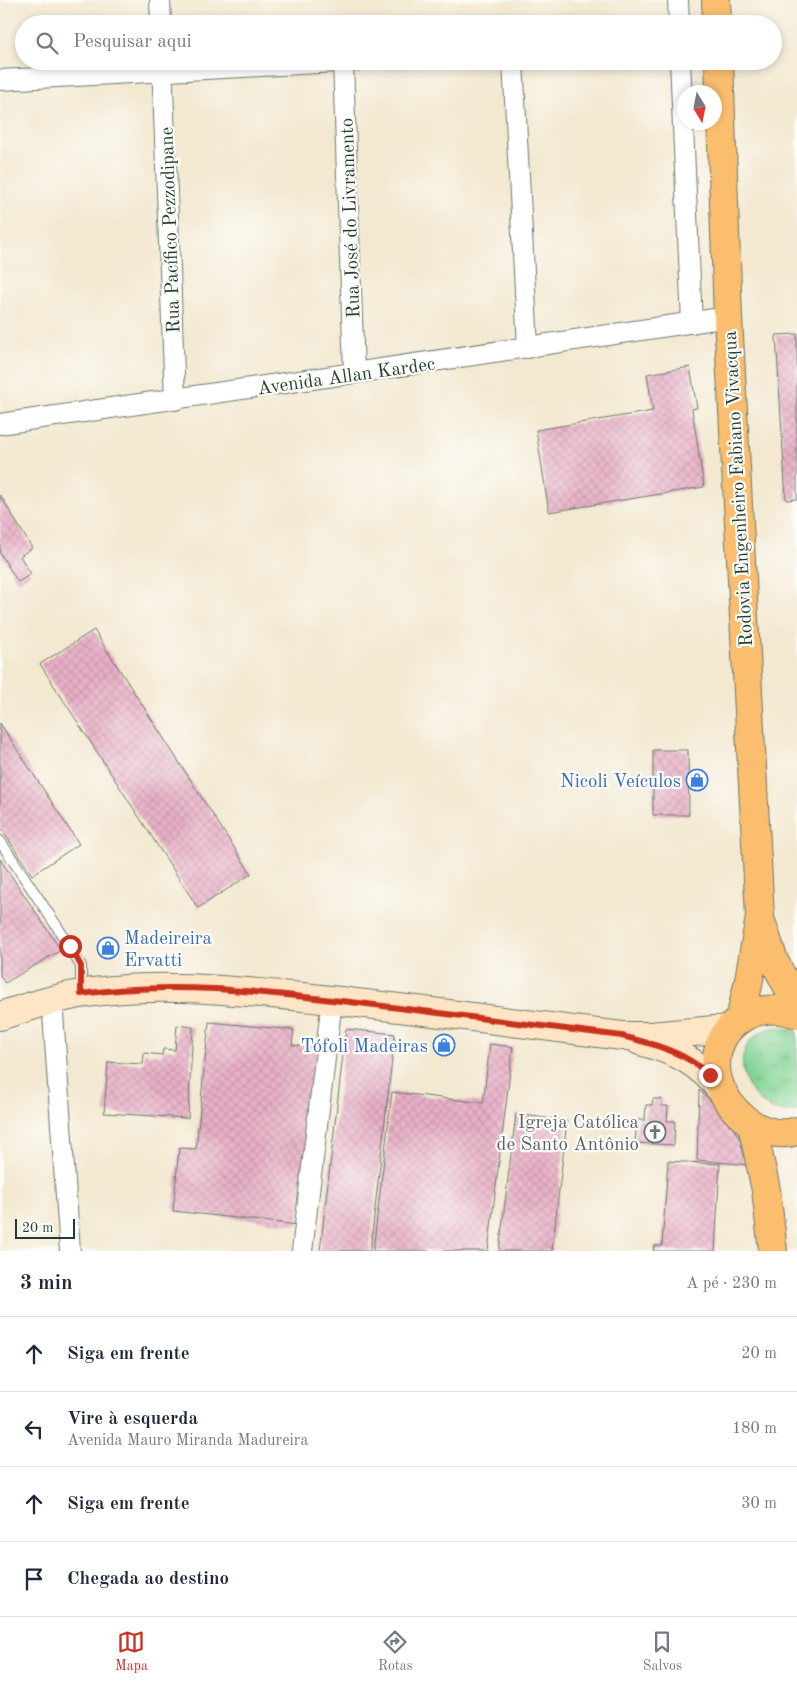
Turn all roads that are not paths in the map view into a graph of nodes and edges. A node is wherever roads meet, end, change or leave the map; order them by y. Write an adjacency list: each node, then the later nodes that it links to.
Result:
1 (160, 0): 4 (street)
2 (678, 0): 5 (street)
3 (716, 0): 6 (highway)
4 (161, 15)
5 (679, 15)
6 (717, 15)
7 (125, 70): 13 (street)
8 (163, 70): 18 (street, Rua Pacífico Pezzodipane)
9 (343, 70): 17 (street, Rua José do Livramento)
10 (513, 70): 16 (street)
11 (680, 70): 15 (street)
12 (718, 70): 14 (highway, Rodovia Engenheiro Fabiano Vivacqua)
13 (0, 80)
14 (728, 317): 15 (street, Avenida Allan Kardec); 21 (highway, Rodovia Engenheiro Fabiano Vivacqua)
15 (692, 323): 16 (street, Avenida Allan Kardec)
16 (528, 348): 17 (street, Avenida Allan Kardec)
17 (354, 373): 18 (street, Avenida Allan Kardec)
18 (175, 400): 19 (street, Avenida Allan Kardec)
19 (0, 424)
20 (0, 840): 22 (lane)
21 (760, 917): 25 (highway, Rodovia Engenheiro Fabiano Vivacqua); 28 (highway, Rodovia Engenheiro Fabiano Vivacqua)
22 (81, 994): 23 (main road); 24 (main road)
23 (52, 1000): 27 (main road); 33 (street)
24 (332, 1000): 29 (main road); 34 (street)
25 (797, 1004)
26 (797, 1014): 28 (highway)
27 (0, 1016)
28 (734, 1025): 29 (main road); 30 (highway, Rodovia Engenheiro Fabiano Vivacqua)
29 (622, 1036): 30 (main road)
30 (723, 1092): 31 (highway)
31 (752, 1125): 32 (highway); 35 (highway)
32 (797, 1131)
33 (70, 1251)
34 (302, 1251)
35 (773, 1251)

